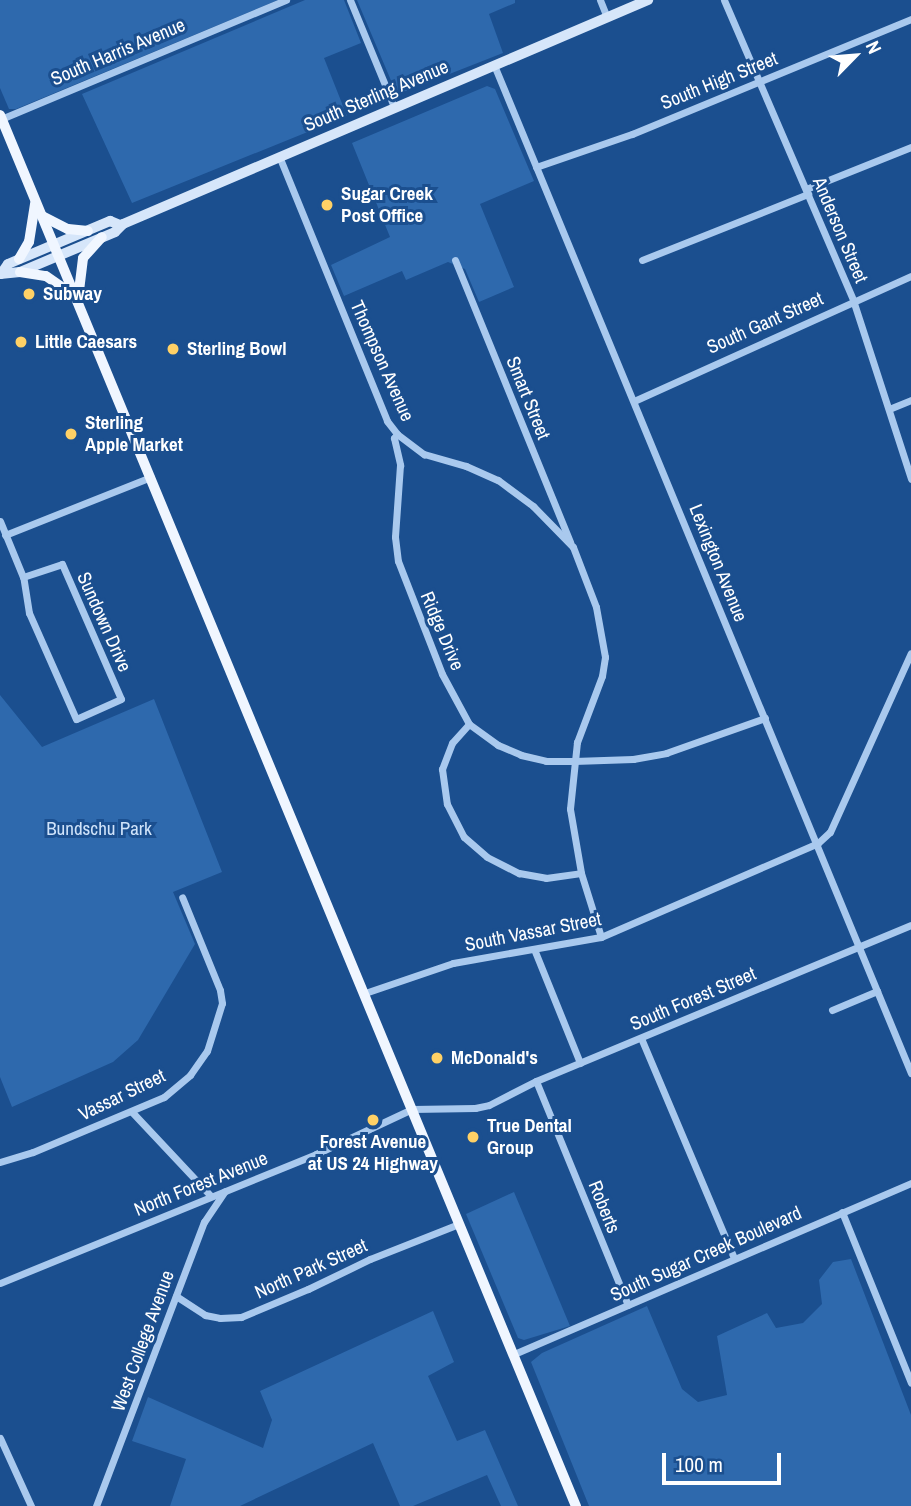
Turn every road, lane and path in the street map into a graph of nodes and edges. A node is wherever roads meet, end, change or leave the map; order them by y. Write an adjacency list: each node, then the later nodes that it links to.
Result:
1 (286, 0): 11 (street, South Harris Avenue)
2 (351, 0): 10 (street)
3 (600, 0): 6 (street)
4 (648, 0): 6 (main road, South Sterling Avenue)
5 (723, 0): 9 (street, Anderson Street)
6 (607, 17): 8 (main road, South Sterling Avenue)
7 (911, 19): 9 (street, South High Street)
8 (494, 65): 10 (main road, South Sterling Avenue); 14 (street, Lexington Avenue)
9 (760, 82): 14 (street, South High Street); 15 (street, Anderson Street)
10 (394, 107): 13 (main road, South Sterling Avenue)
11 (1, 117): 16 (main road)
12 (911, 147): 15 (street)
13 (279, 156): 18 (main road, South Sterling Avenue); 33 (street, Thompson Avenue)
14 (536, 167): 31 (street, Lexington Avenue)
15 (807, 192): 24 (street); 29 (street, Anderson Street)
16 (36, 201): 17 (main road); 22 (main road)
17 (42, 216): 19 (main road); 21 (main road)
18 (120, 225): 19 (main road, South Sterling Avenue); 20 (main road, South Sterling Avenue)
19 (88, 231): 21 (main road, South Sterling Avenue)
20 (102, 237): 21 (main road, South Sterling Avenue); 28 (main road)
21 (56, 250): 22 (main road, South Sterling Avenue); 25 (main road, South Sterling Avenue); 28 (main road)
22 (19, 259): 26 (main road, South Sterling Avenue)
23 (455, 260): 38 (street, Smart Street)
24 (642, 260)
25 (20, 272): 26 (main road, South Sterling Avenue); 28 (main road)
26 (1, 274)
27 (911, 276): 29 (street, South Gant Street)
28 (76, 299): 34 (main road)
29 (853, 300): 31 (street, South Gant Street); 32 (street, Anderson Street)
30 (911, 400): 32 (street)
31 (634, 401): 41 (street, Lexington Avenue)
32 (889, 409): 35 (street, Anderson Street)
33 (397, 434): 38 (street, Thompson Avenue); 42 (street, Ridge Drive)
34 (151, 477): 37 (street); 52 (main road)
35 (911, 479)
36 (0, 521): 37 (street, Sundown Drive)
37 (5, 536): 39 (street, Sundown Drive)
38 (573, 547): 43 (street, Thompson Avenue)
39 (23, 577): 39 (street, Sundown Drive)
40 (911, 653): 44 (street)
41 (765, 718): 43 (street, Ridge Drive); 44 (street, Lexington Avenue)
42 (469, 724): 43 (street, Ridge Drive); 45 (street)
43 (574, 761): 45 (street, Thompson Avenue)
44 (818, 843): 48 (street, South Vassar Street); 49 (street, Lexington Avenue)
45 (581, 873): 48 (street, Thompson Avenue)
46 (182, 897): 59 (street, Vassar Street)
47 (911, 925): 49 (street, South Forest Street)
48 (601, 937): 50 (street, South Vassar Street)
49 (858, 947): 51 (street, Lexington Avenue); 54 (street, South Forest Street)
50 (534, 949): 52 (street, South Vassar Street); 55 (street)
51 (877, 991): 53 (street); 56 (street, Lexington Avenue)
52 (365, 993): 58 (main road)
53 (832, 1010)
54 (640, 1038): 55 (street, South Forest Street); 66 (street)
55 (580, 1063): 57 (street, South Forest Street)
56 (911, 1073)
57 (536, 1082): 58 (street, South Forest Street); 69 (street, Roberts)
58 (412, 1109): 62 (street, North Forest Avenue); 65 (main road)
59 (132, 1112): 60 (street, Vassar Street); 63 (street)
60 (0, 1162)
61 (911, 1183): 64 (street, South Sugar Creek Boulevard)
62 (225, 1191): 63 (street, North Forest Avenue); 68 (street, West College Avenue)
63 (211, 1196): 67 (street, North Forest Avenue)
64 (842, 1212): 66 (street, South Sugar Creek Boulevard); 71 (street)
65 (459, 1224): 68 (street, North Park Street); 70 (main road)
66 (734, 1258): 69 (street, South Sugar Creek Boulevard)
67 (0, 1283)
68 (176, 1296): 74 (street, West College Avenue)
69 (628, 1306): 70 (street, South Sugar Creek Boulevard)
70 (514, 1354): 75 (main road)
71 (911, 1383)
72 (0, 1438): 73 (street)
73 (31, 1506)
74 (96, 1506)
75 (576, 1506)

